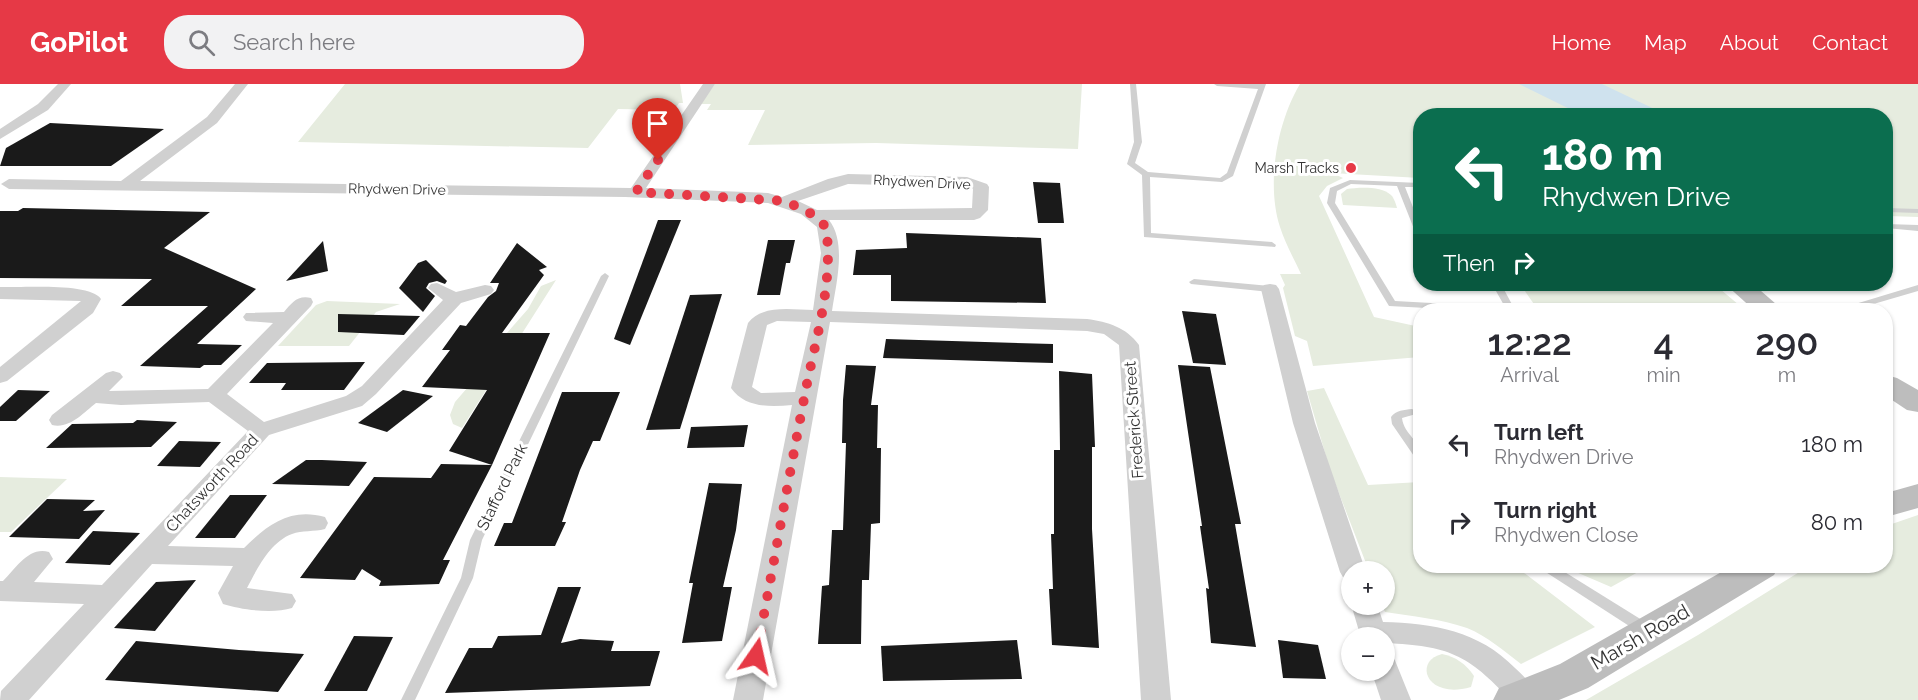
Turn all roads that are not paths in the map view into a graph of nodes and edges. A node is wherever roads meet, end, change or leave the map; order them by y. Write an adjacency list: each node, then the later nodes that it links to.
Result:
1 (65, 84): 7 (street)
2 (242, 84): 11 (street)
3 (709, 84): 13 (street)
4 (1133, 84): 8 (lane)
5 (1217, 84): 6 (lane)
6 (1262, 86): 8 (lane)
7 (0, 135)
8 (1146, 174): 21 (lane)
9 (3, 181): 11 (street, Rhydwen Drive)
10 (1400, 184): 12 (lane); 18 (lane); 32 (lane)
11 (125, 185): 13 (street, Rhydwen Drive)
12 (1413, 185)
13 (636, 192): 14 (street, Rhydwen Drive)
14 (785, 201): 17 (street, Rhydwen Drive); 17 (street, Rhydwen Drive)
15 (1918, 212): 16 (lane)
16 (1893, 214)
17 (814, 215): 34 (street)
18 (1413, 216)
19 (1893, 218): 20 (lane)
20 (1918, 228)
21 (1272, 245)
22 (605, 276): 64 (lane, Stafford Park)
23 (1194, 282): 25 (lane)
24 (1918, 288): 31 (lane)
25 (1270, 289): 53 (street)
26 (485, 290): 45 (street, Chatsworth Road)
27 (1747, 291): 30 (street)
28 (0, 293): 36 (street)
29 (304, 302): 35 (street)
30 (1761, 303)
31 (1868, 303)
32 (1413, 305)
33 (253, 317): 35 (street)
34 (822, 317): 41 (street); 41 (street); 66 (street, Frederick Street)
35 (289, 318): 39 (street)
36 (0, 377)
37 (113, 377): 40 (street)
38 (1893, 388): 42 (street)
39 (214, 395): 40 (street); 45 (street)
40 (92, 396): 44 (street)
41 (804, 398): 65 (street)
42 (1918, 403)
43 (1412, 412): 46 (lane)
44 (60, 420)
45 (261, 430): 50 (street, Chatsworth Road)
46 (1413, 446)
47 (1918, 496): 48 (street)
48 (1893, 503)
49 (316, 523): 51 (street)
50 (145, 555): 51 (street); 57 (street, Chatsworth Road)
51 (250, 557): 58 (street)
52 (40, 559): 56 (street)
53 (1349, 561)
54 (1557, 573): 59 (lane)
55 (1749, 573): 59 (street, Marsh Road)
56 (4, 591): 57 (street)
57 (108, 595): 63 (street, Chatsworth Road)
58 (283, 602)
59 (1650, 632): 62 (street, Marsh Road)
60 (1395, 634): 62 (street)
61 (1389, 681): 67 (street)
62 (1519, 698)
63 (11, 700)
64 (408, 700)
65 (748, 700)
66 (1156, 700)
67 (1396, 700)

